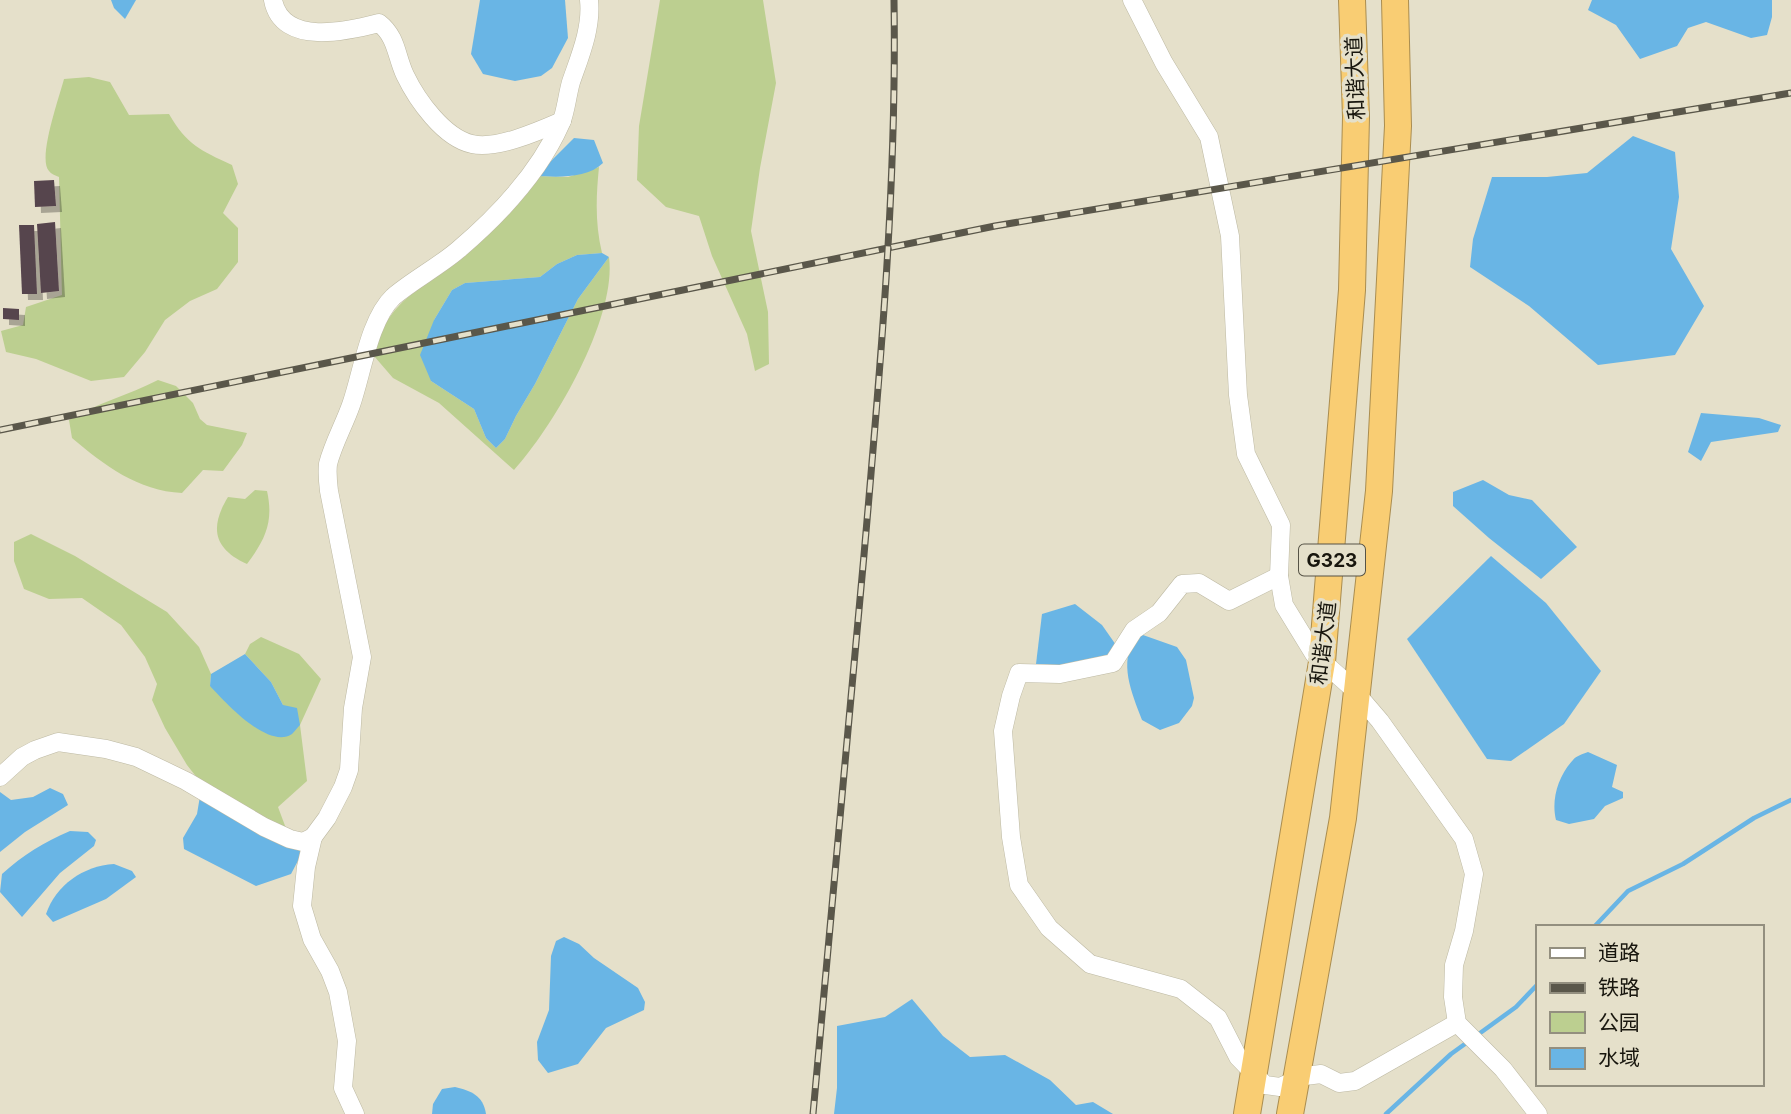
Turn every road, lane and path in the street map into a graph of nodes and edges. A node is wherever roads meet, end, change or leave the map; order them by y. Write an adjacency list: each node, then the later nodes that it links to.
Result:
1 (272, 0): 6 (street)
2 (589, 0): 6 (street)
3 (1132, 0): 7 (street)
4 (1352, 0): 8 (highway, 和谐大道 / G323)
5 (1395, 0): 15 (highway, 和谐大道 / G323)
6 (562, 121): 10 (street)
7 (1279, 576): 8 (street); 12 (street)
8 (1322, 662): 11 (street); 12 (highway, 和谐大道 / G323)
9 (0, 777): 10 (street)
10 (313, 837): 13 (street)
11 (1457, 1023): 12 (street); 16 (street)
12 (1254, 1073): 14 (highway, 和谐大道 / G323)
13 (355, 1114)
14 (1248, 1114)
15 (1290, 1114)
16 (1538, 1114)

